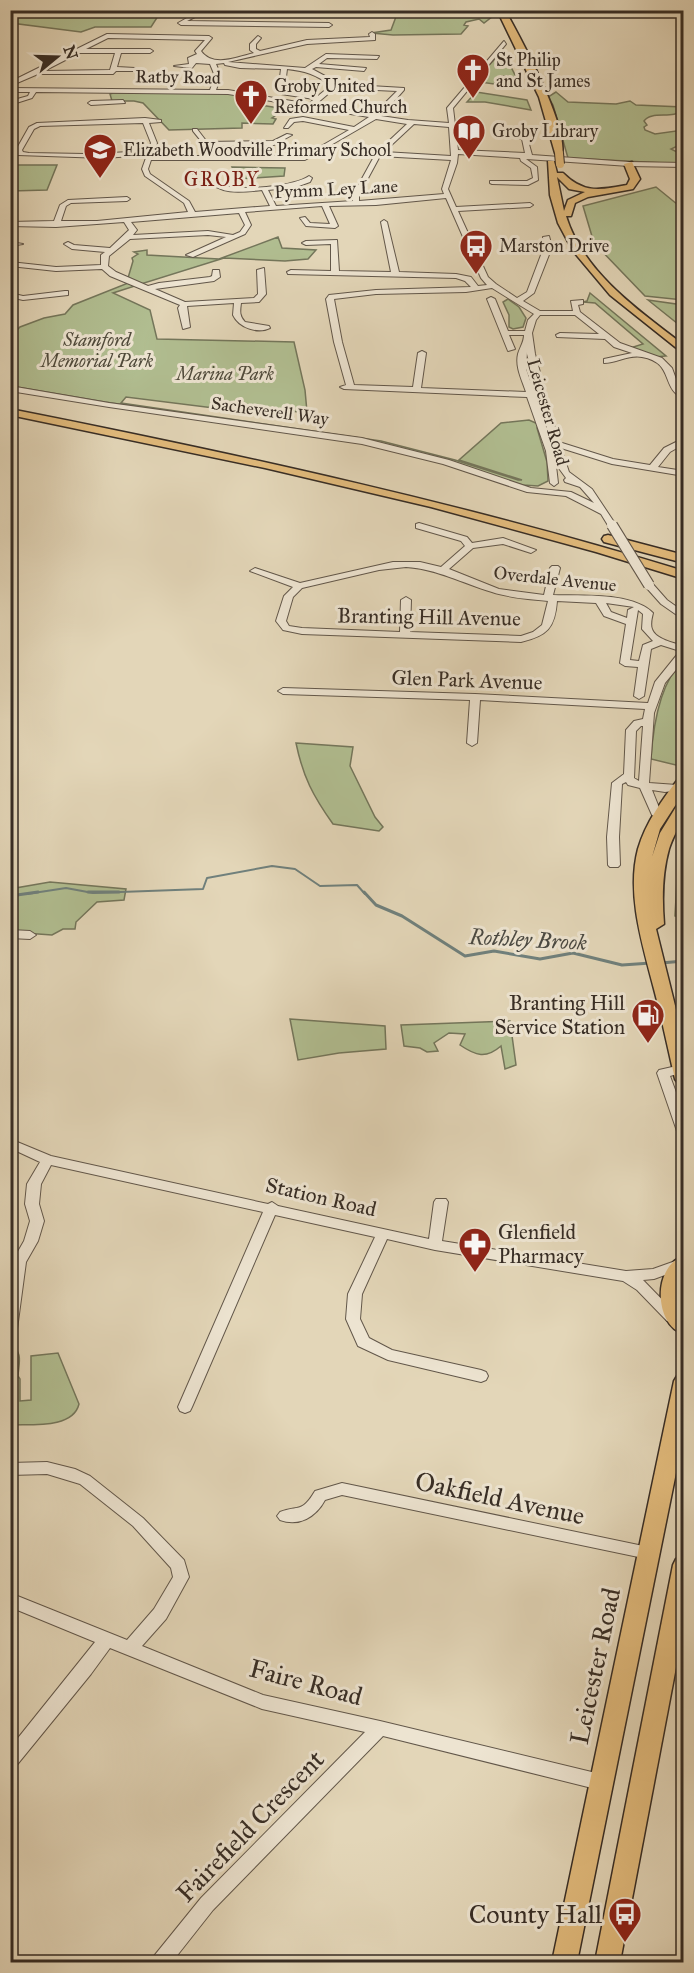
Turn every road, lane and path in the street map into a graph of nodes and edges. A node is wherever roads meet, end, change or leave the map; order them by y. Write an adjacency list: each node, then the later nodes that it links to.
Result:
1 (207, 10): 4 (street)
2 (494, 10): 6 (highway)
3 (501, 10): 55 (highway)
4 (181, 23): 5 (street); 8 (street)
5 (329, 25)
6 (505, 30): 10 (highway); 55 (highway)
7 (372, 34): 14 (street)
8 (176, 36): 11 (street); 15 (street)
9 (259, 39): 14 (street)
10 (504, 43): 47 (street)
11 (76, 51): 12 (street); 27 (street)
12 (118, 51): 13 (street); 23 (street)
13 (150, 51)
14 (260, 54): 19 (street)
15 (199, 55): 17 (street); 18 (street)
16 (377, 57): 20 (street)
17 (194, 62): 18 (street); 21 (street)
18 (213, 63): 19 (street); 34 (street)
19 (223, 63): 22 (street)
20 (316, 65): 25 (street); 26 (street)
21 (177, 66)
22 (284, 68): 26 (street); 28 (street)
23 (114, 69): 24 (street); 27 (street)
24 (133, 69)
25 (364, 69)
26 (306, 70): 29 (street)
27 (36, 73): 30 (street)
28 (282, 85)
29 (334, 86): 36 (street); 42 (street)
30 (10, 87): 31 (street); 32 (street, Ratby Road)
31 (74, 89)
32 (34, 91): 33 (street, Ratby Road); 38 (street)
33 (107, 91): 34 (street, Ratby Road); 40 (street)
34 (212, 92): 41 (street, Ratby Road)
35 (284, 94): 36 (street)
36 (321, 98): 41 (street)
37 (123, 102): 40 (street)
38 (10, 103)
39 (91, 103): 40 (street)
40 (107, 103): 45 (street)
41 (310, 106): 42 (street, Ratby Road)
42 (376, 117): 46 (street, Ratby Road); 49 (street)
43 (145, 120): 44 (street); 45 (street); 57 (street)
44 (159, 120)
45 (107, 121): 59 (street)
46 (413, 122): 47 (street, Ratby Road); 56 (street)
47 (451, 125): 58 (street)
48 (285, 127): 49 (street)
49 (355, 129): 61 (street)
50 (195, 130): 54 (street)
51 (505, 131): 60 (street)
52 (290, 135): 54 (street)
53 (92, 139): 59 (street)
54 (207, 144): 61 (street)
55 (554, 152): 62 (highway, bridge)
56 (378, 154): 58 (street); 75 (street)
57 (150, 155): 59 (street); 61 (street); 81 (street)
58 (455, 155): 60 (street); 73 (street)
59 (88, 156)
60 (527, 156): 63 (street); 70 (street)
61 (208, 157)
62 (555, 164): 68 (highway); 125 (highway)
63 (629, 164): 64 (street); 72 (highway)
64 (684, 165)
65 (186, 176): 66 (street)
66 (208, 176): 67 (street); 71 (street)
67 (219, 176)
68 (560, 176): 72 (highway); 82 (highway)
69 (299, 178): 71 (street)
70 (492, 182)
71 (264, 188): 78 (street)
72 (605, 192): 82 (highway)
73 (447, 196): 75 (street, Pymm Ley Lane); 80 (street)
74 (123, 200): 87 (street)
75 (356, 203): 76 (street, Pymm Ley Lane)
76 (325, 205): 78 (street, Pymm Ley Lane); 83 (street)
77 (526, 206): 80 (street)
78 (274, 208): 79 (street, Pymm Ley Lane)
79 (240, 210): 81 (street, Pymm Ley Lane); 89 (street)
80 (454, 210): 105 (street)
81 (192, 214): 84 (street, Pymm Ley Lane)
82 (568, 214): 123 (highway)
83 (303, 218)
84 (126, 220): 87 (street, Pymm Ley Lane); 88 (street)
85 (384, 222): 103 (street)
86 (10, 224): 87 (street, Pymm Ley Lane)
87 (56, 225)
88 (128, 237): 89 (street); 93 (street)
89 (234, 237): 95 (street)
90 (547, 237): 111 (street)
91 (306, 243): 102 (street)
92 (70, 247): 93 (street)
93 (111, 250): 98 (street)
94 (181, 254): 95 (street)
95 (190, 255): 96 (street)
96 (200, 255)
97 (14, 265): 98 (street); 100 (street)
98 (104, 267): 106 (street)
99 (261, 270): 112 (street)
100 (10, 271)
101 (291, 272): 102 (street)
102 (335, 272): 103 (street)
103 (395, 273): 107 (street)
104 (218, 276): 106 (street)
105 (493, 286): 107 (street); 111 (street)
106 (147, 289): 114 (street)
107 (476, 289): 131 (street)
108 (65, 293): 109 (street)
109 (10, 295)
110 (491, 299): 119 (street, Leicester Road)
111 (518, 301): 115 (street)
112 (238, 302): 114 (street); 118 (street)
113 (574, 302): 116 (street)
114 (184, 304): 117 (street)
115 (538, 313): 116 (street); 120 (street, Leicester Road)
116 (577, 313): 122 (street)
117 (186, 327)
118 (266, 328)
119 (504, 333): 120 (street, Leicester Road); 124 (street, Leicester Road)
120 (528, 336): 128 (street, Leicester Road)
121 (566, 337): 122 (street)
122 (605, 337): 127 (street)
123 (684, 342)
124 (511, 349)
125 (684, 351)
126 (422, 353): 131 (street)
127 (638, 354): 129 (street); 134 (street)
128 (526, 357): 132 (street, Leicester Road); 133 (street, Leicester Road)
129 (607, 361)
130 (10, 388): 145 (street, Sacheverell Way)
131 (417, 391): 132 (street)
132 (531, 395): 133 (street); 144 (street, Leicester Road)
133 (543, 395): 138 (street, Leicester Road)
134 (679, 398)
135 (10, 408): 148 (highway)
136 (10, 412): 150 (highway)
137 (684, 440): 141 (street)
138 (554, 443): 139 (street); 140 (street, Leicester Road)
139 (583, 454): 140 (street); 141 (street)
140 (559, 457): 143 (street, Leicester Road)
141 (651, 469): 142 (street)
142 (684, 474)
143 (574, 480): 144 (street, Sacheverell Way); 146 (street, Leicester Road)
144 (554, 484): 145 (street, Sacheverell Way); 147 (street)
145 (520, 487): 147 (street, Sacheverell Way)
146 (584, 487): 147 (street); 149 (street, Leicester Road)
147 (566, 494): 149 (street, Leicester Road)
148 (438, 499): 154 (highway); 156 (highway)
149 (604, 513): 166 (street, Leicester Road, bridge)
150 (488, 518): 159 (highway); 161 (highway)
151 (419, 526): 152 (street)
152 (470, 546): 153 (street); 157 (street)
153 (531, 550)
154 (684, 559)
155 (555, 568): 162 (street)
156 (684, 568)
157 (443, 570): 160 (street, Overdale Avenue); 162 (street, Overdale Avenue)
158 (255, 571): 160 (street)
159 (684, 575)
160 (298, 586): 168 (street, Branting Hill Avenue)
161 (684, 586)
162 (551, 598): 164 (street, Overdale Avenue); 168 (street, Branting Hill Avenue)
163 (406, 600): 168 (street)
164 (600, 601): 167 (street); 169 (street, Overdale Avenue)
165 (633, 610): 167 (street)
166 (684, 617)
167 (631, 622): 172 (street)
168 (405, 636)
169 (662, 641): 170 (street); 172 (street)
170 (684, 649)
171 (684, 653): 176 (street)
172 (642, 664): 174 (street)
173 (283, 691): 175 (street, Glen Park Avenue)
174 (639, 696)
175 (475, 697): 176 (street, Glen Park Avenue); 178 (street)
176 (651, 706): 177 (street)
177 (648, 722): 179 (street); 180 (street)
178 (472, 743)
179 (629, 775): 180 (street); 185 (street)
180 (645, 785): 181 (street); 183 (street)
181 (680, 785): 183 (highway)
182 (684, 806): 184 (highway)
183 (661, 810): 184 (street); 188 (highway)
184 (673, 821): 188 (highway)
185 (614, 865)
186 (10, 934): 187 (street)
187 (30, 935)
188 (656, 944): 189 (highway)
189 (664, 975): 190 (highway); 191 (highway)
190 (684, 1037)
191 (682, 1074): 192 (street)
192 (684, 1134)
193 (10, 1143): 194 (street, Station Road)
194 (48, 1160): 196 (street, Station Road); 202 (street)
195 (441, 1202): 198 (street)
196 (272, 1207): 197 (street, Station Road); 206 (street)
197 (383, 1233): 198 (street, Station Road); 204 (street)
198 (435, 1245): 200 (street, Station Road)
199 (682, 1263): 200 (street, Station Road); 201 (highway)
200 (626, 1276): 201 (street, Station Road)
201 (678, 1323): 203 (highway)
202 (10, 1329)
203 (684, 1342)
204 (481, 1376)
205 (684, 1381): 209 (highway, Leicester Road)
206 (185, 1407)
207 (10, 1469): 213 (street)
208 (285, 1516): 209 (street, Oakfield Avenue)
209 (648, 1553): 216 (highway, Leicester Road)
210 (684, 1565): 219 (highway)
211 (10, 1600): 212 (street, Faire Road)
212 (107, 1638): 213 (street, Faire Road); 215 (street)
213 (130, 1648): 214 (street, Faire Road)
214 (380, 1728): 216 (street, Faire Road); 217 (street, Fairefield Crescent)
215 (10, 1761)
216 (600, 1782): 218 (highway, Leicester Road)
217 (161, 1962)
218 (564, 1962)
219 (607, 1962)

